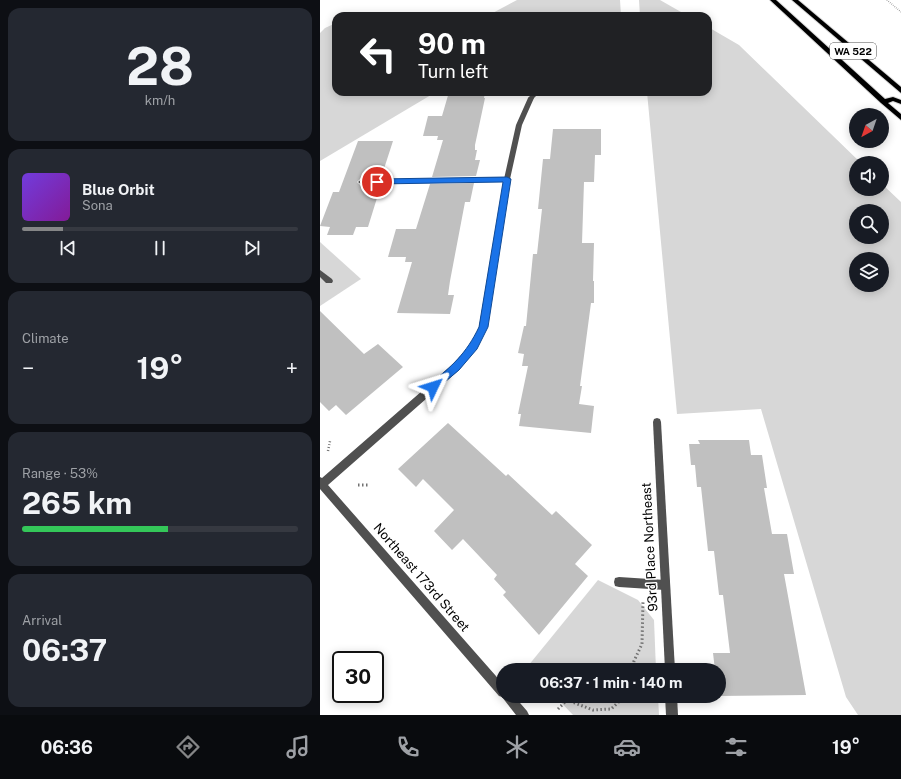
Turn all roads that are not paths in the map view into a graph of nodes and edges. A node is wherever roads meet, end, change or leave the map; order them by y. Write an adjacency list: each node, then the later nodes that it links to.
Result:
1 (773, 0): 5 (main road, WA 522)
2 (795, 0): 3 (main road, WA 522)
3 (901, 91)
4 (533, 96): 8 (street)
5 (883, 102): 6 (main road); 7 (main road, WA 522)
6 (901, 102)
7 (901, 118)
8 (507, 179): 9 (street); 13 (street)
9 (361, 182)
10 (320, 273): 11 (street)
11 (329, 281)
12 (656, 422): 15 (street, 93rd Place Northeast)
13 (321, 483): 17 (street, Northeast 173rd Street)
14 (619, 582): 15 (street)
15 (665, 585): 16 (street, 93rd Place Northeast)
16 (670, 663)
17 (496, 684)
18 (513, 703): 20 (street)
19 (671, 703): 21 (street)
20 (523, 715)
21 (672, 715)

